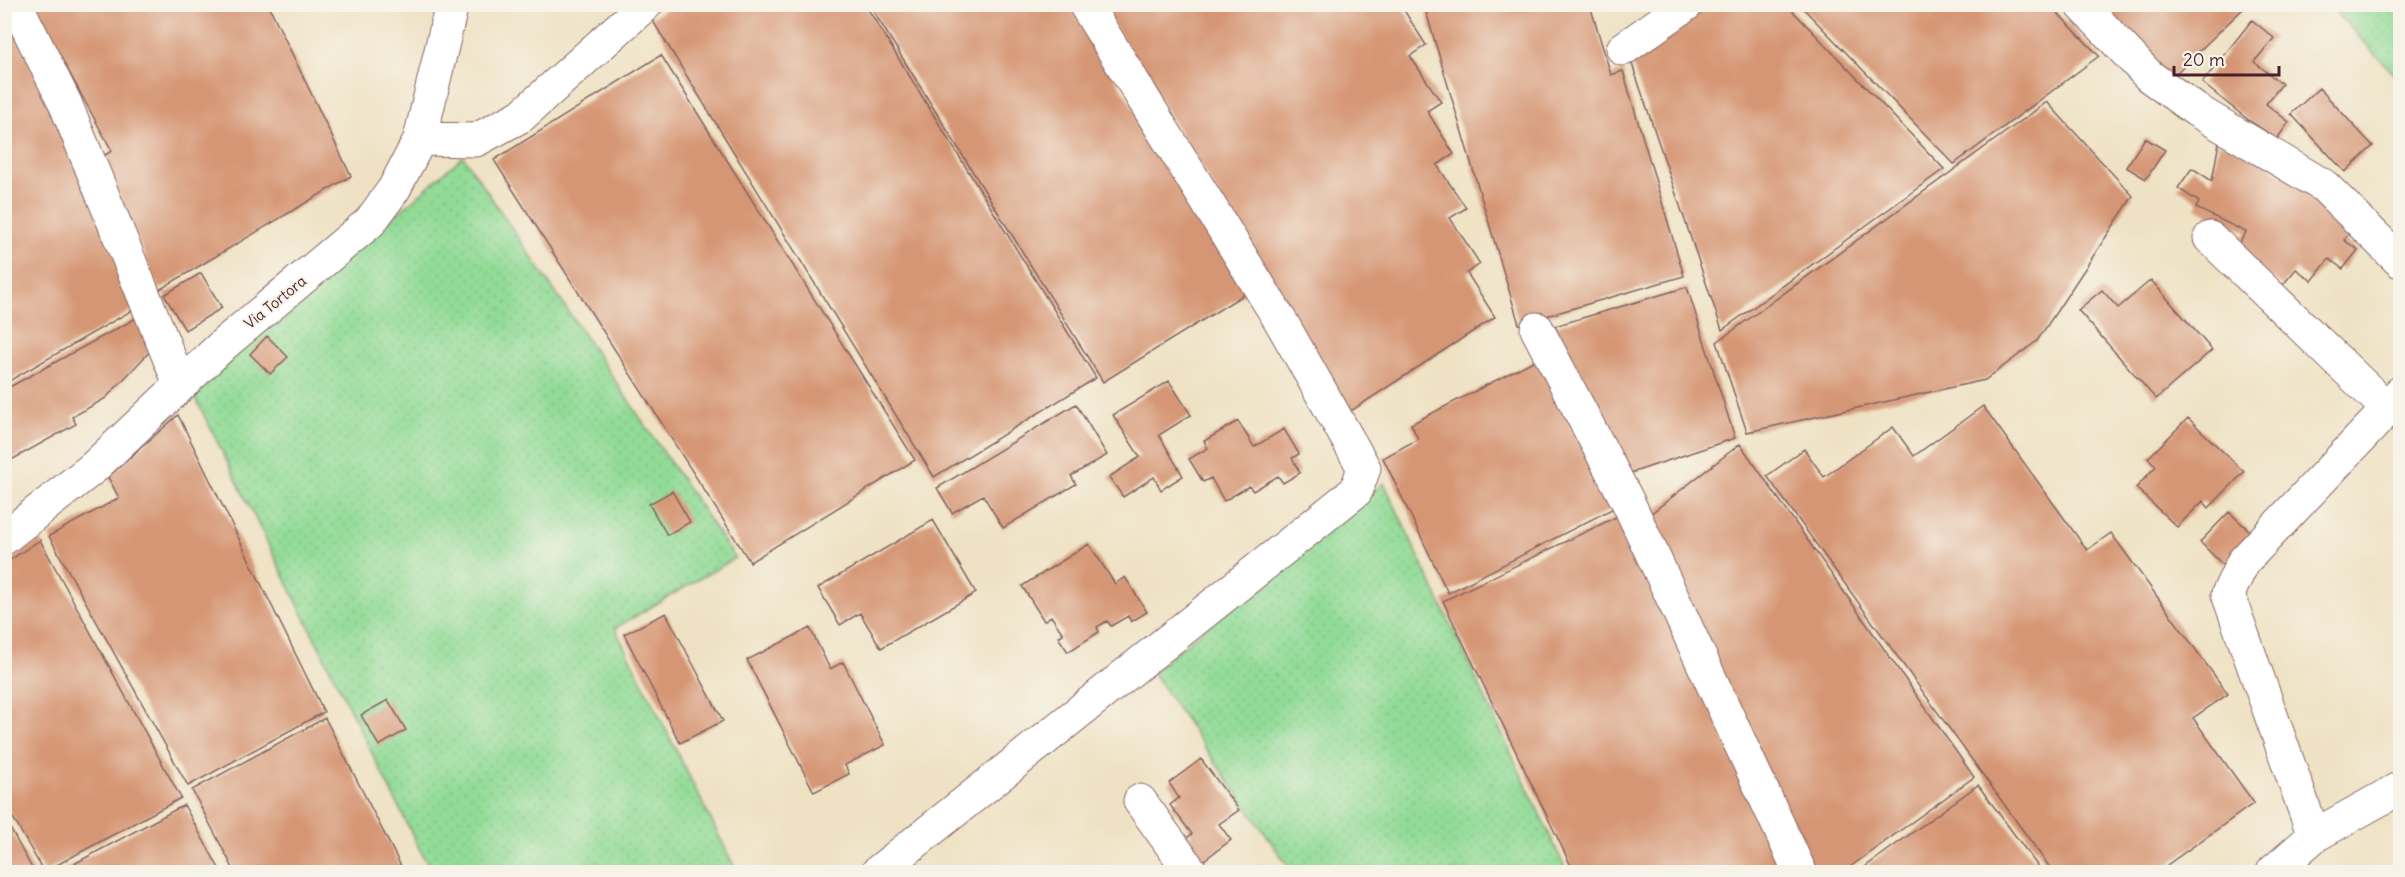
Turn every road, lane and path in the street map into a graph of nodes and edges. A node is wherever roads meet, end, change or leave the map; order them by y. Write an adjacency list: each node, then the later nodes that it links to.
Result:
1 (16, 4): 12 (street)
2 (452, 4): 8 (street, Via Tortora)
3 (646, 4): 8 (street)
4 (1085, 4): 18 (street)
5 (1687, 4): 7 (street)
6 (2081, 4): 10 (street)
7 (1623, 49)
8 (420, 139): 12 (street, Via Tortora)
9 (2210, 238): 13 (street)
10 (2400, 261)
11 (1537, 329): 20 (street)
12 (180, 384): 14 (street, Via Tortora)
13 (2394, 401): 17 (street)
14 (4, 538)
15 (2400, 788): 17 (street)
16 (1140, 801): 19 (street)
17 (2314, 836): 21 (street)
18 (878, 873)
19 (1191, 873)
20 (1800, 873)
21 (2273, 873)

